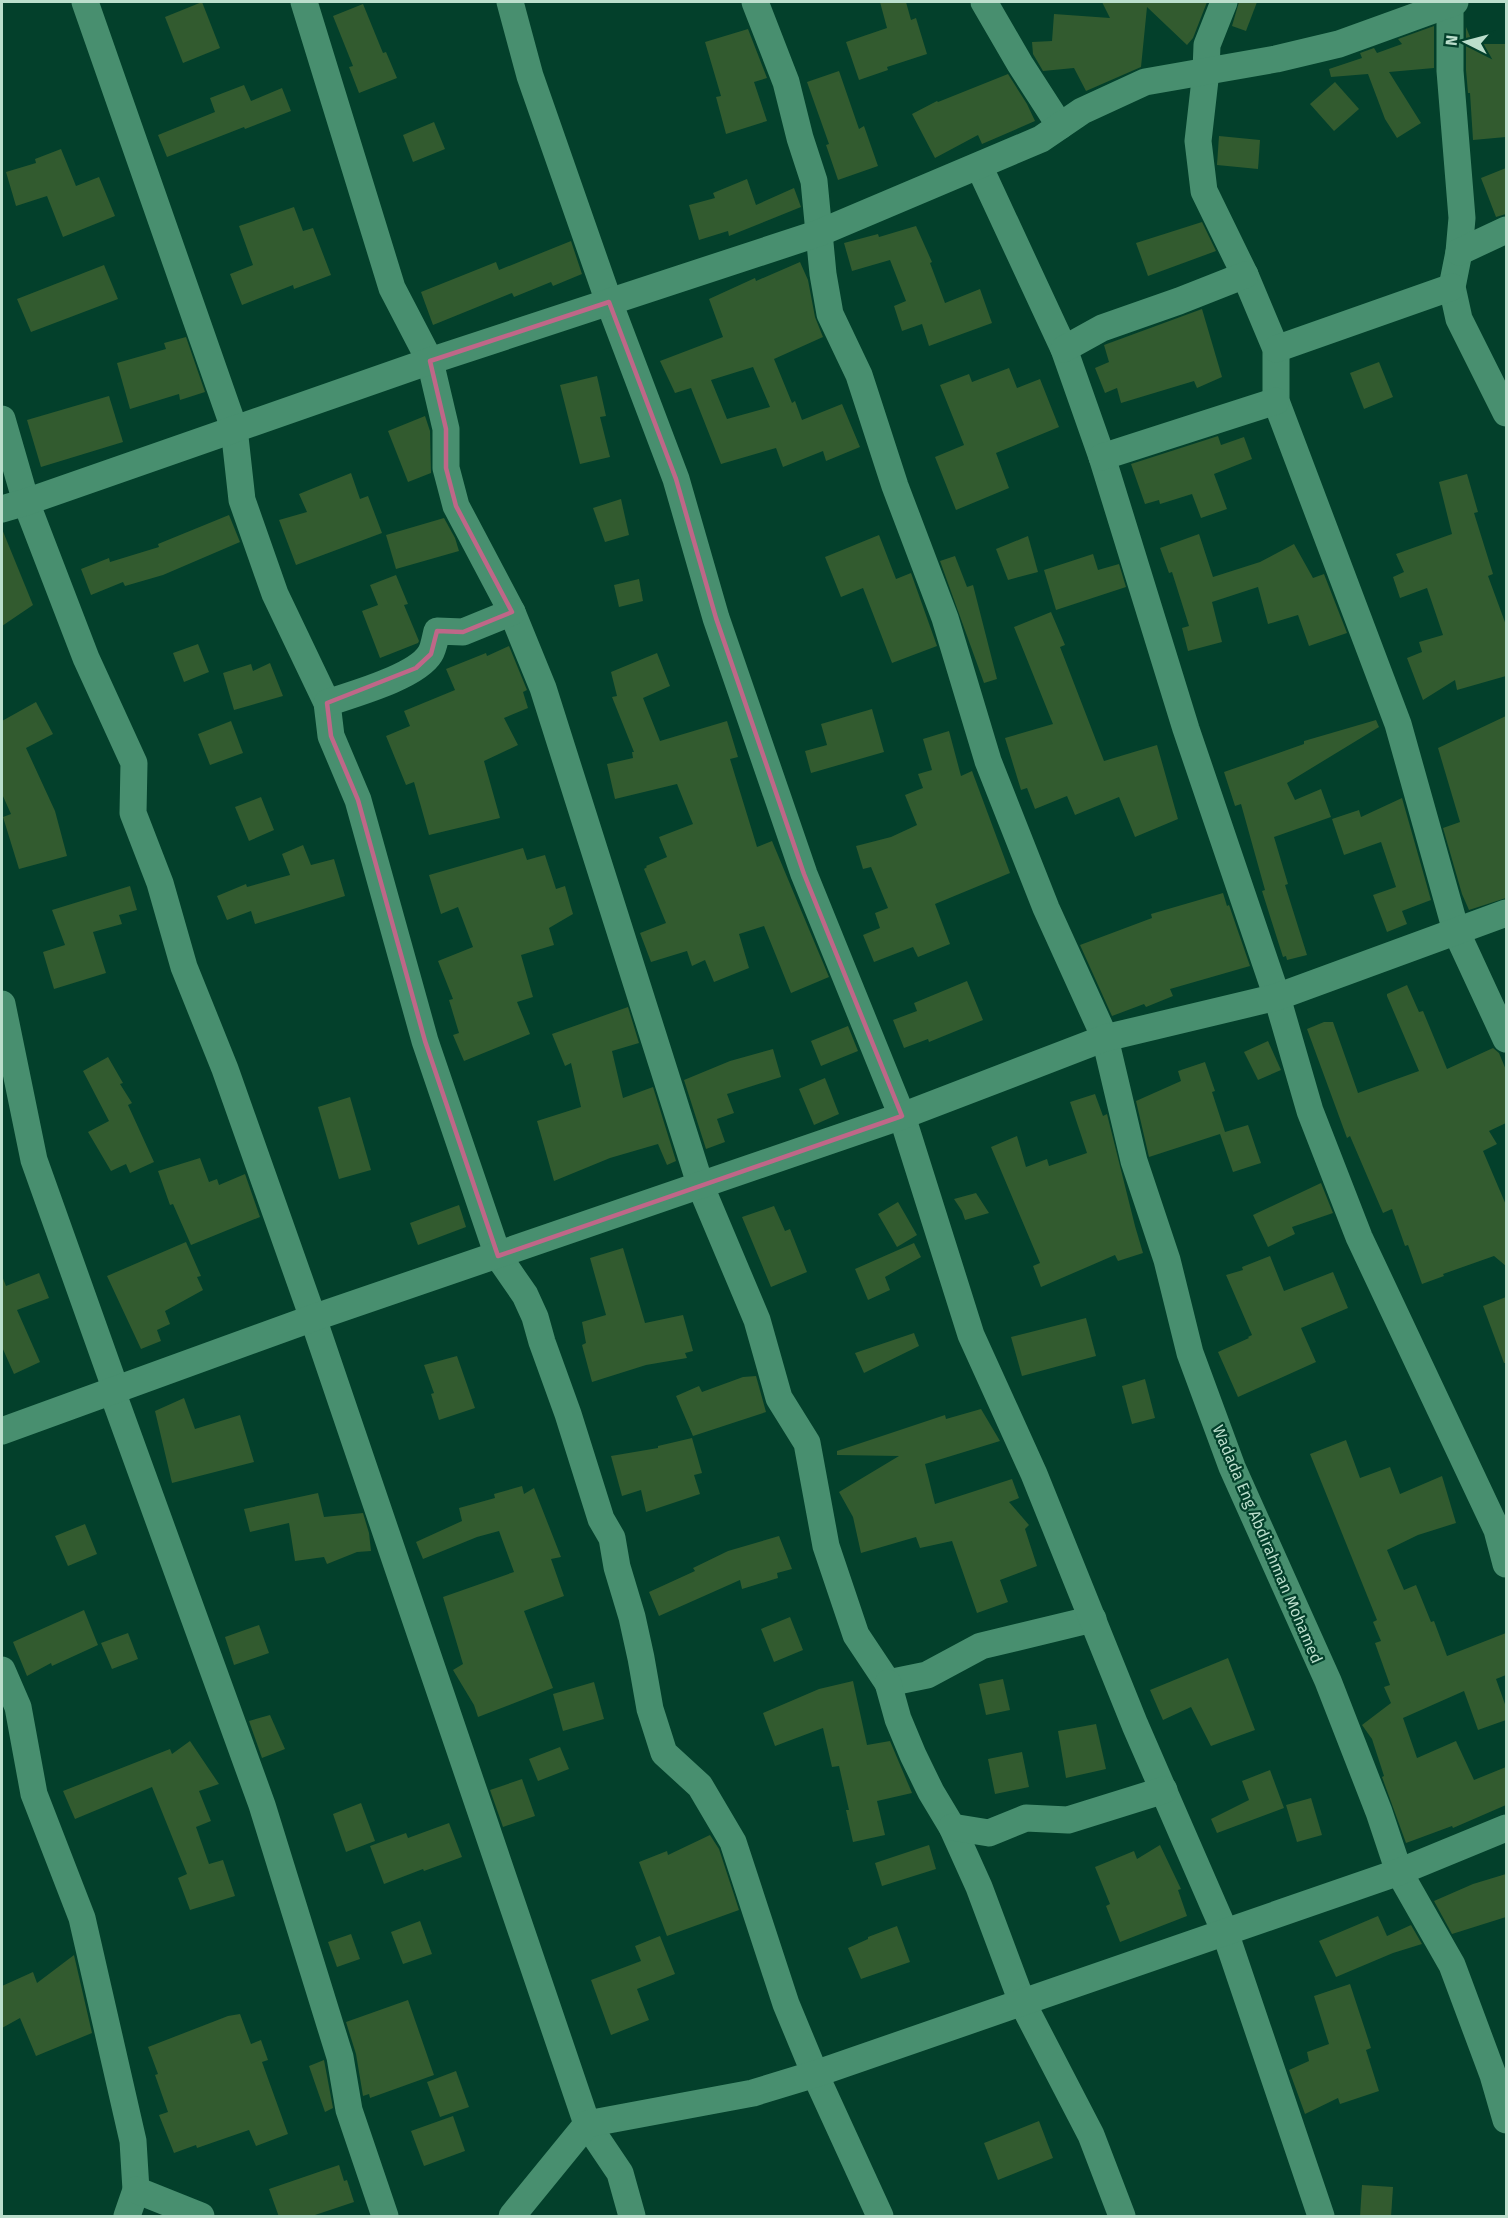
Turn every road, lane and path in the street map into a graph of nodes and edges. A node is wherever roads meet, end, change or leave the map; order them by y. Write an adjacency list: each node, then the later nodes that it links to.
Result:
1 (85, 2): 23 (street)
2 (304, 2): 19 (street)
3 (510, 2): 16 (street)
4 (754, 2): 12 (street, Wadada Eng Abdirahman Mohamed)
5 (984, 2): 9 (street)
6 (1224, 2): 8 (street)
7 (1452, 2): 8 (street); 13 (street)
8 (1206, 71): 9 (street); 14 (street)
9 (1060, 126): 10 (street)
10 (979, 166): 12 (street); 17 (street)
11 (1506, 230): 13 (street)
12 (819, 233): 16 (street); 32 (street, Wadada Eng Abdirahman Mohamed)
13 (1459, 252): 15 (street)
14 (1245, 275): 17 (street); 18 (street)
15 (1452, 287): 18 (street); 21 (street)
16 (609, 302): 19 (street); 34 (street)
17 (1064, 349): 24 (street)
18 (1276, 349): 20 (street)
19 (430, 362): 23 (street); 26 (street)
20 (1276, 401): 24 (street); 29 (street)
21 (1506, 413)
22 (2, 419): 25 (street)
23 (234, 428): 25 (street); 27 (street)
24 (1102, 456): 30 (street)
25 (14, 506): 37 (street)
26 (512, 612): 27 (street); 35 (street)
27 (327, 703): 36 (street)
28 (1506, 913): 29 (street)
29 (1456, 931): 30 (street); 33 (street)
30 (1277, 997): 32 (street); 40 (street)
31 (2, 1004): 38 (street)
32 (1105, 1038): 34 (street); 47 (street, Wadada Eng Abdirahman Mohamed)
33 (1506, 1039)
34 (902, 1116): 35 (street); 41 (street)
35 (700, 1187): 36 (street); 43 (street)
36 (498, 1256): 37 (street); 50 (street)
37 (313, 1318): 38 (street); 52 (street)
38 (112, 1391): 39 (street); 56 (street)
39 (2, 1431)
40 (1506, 1564)
41 (1093, 1619): 43 (street); 44 (street)
42 (2, 1670): 53 (street)
43 (888, 1683): 45 (street)
44 (1164, 1790): 45 (street); 48 (street)
45 (952, 1827): 49 (street)
46 (1506, 1828): 47 (street)
47 (1399, 1872): 48 (street); 51 (street, Wadada Eng Abdirahman Mohamed)
48 (1225, 1932): 49 (street); 61 (street)
49 (1022, 2002): 50 (street); 60 (street)
50 (815, 2074): 52 (street); 59 (street)
51 (1506, 2120)
52 (587, 2124): 57 (street); 58 (street)
53 (135, 2190): 54 (street); 55 (street)
54 (127, 2217)
55 (201, 2217)
56 (385, 2217)
57 (512, 2217)
58 (632, 2217)
59 (880, 2217)
60 (1122, 2217)
61 (1321, 2217)

